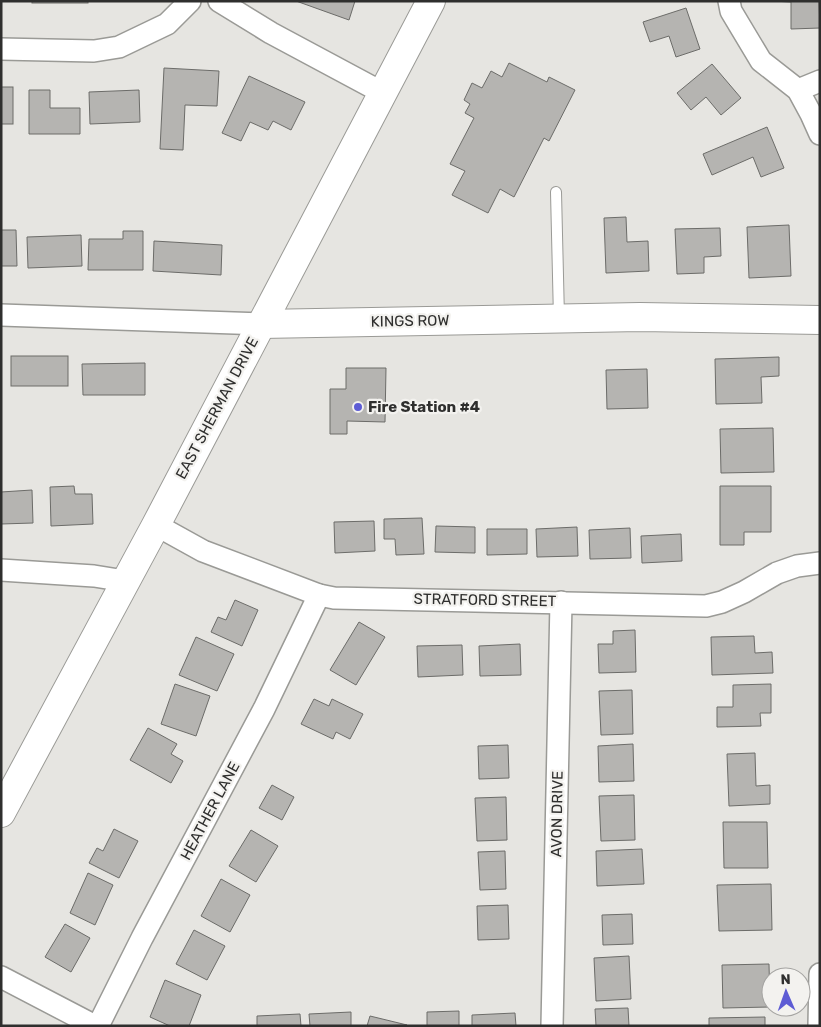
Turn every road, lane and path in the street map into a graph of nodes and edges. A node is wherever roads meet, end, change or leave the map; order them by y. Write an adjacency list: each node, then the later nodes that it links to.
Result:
1 (190, 1): 5 (street)
2 (219, 1): 8 (street)
3 (431, 1): 8 (main road, EAST SHERMAN DRIVE)
4 (729, 1): 7 (street)
5 (1, 49)
6 (820, 81): 7 (street)
7 (798, 90): 9 (street)
8 (383, 93): 14 (main road, EAST SHERMAN DRIVE)
9 (820, 134)
10 (556, 192): 12 (lane)
11 (1, 315): 14 (street, KINGS ROW)
12 (559, 319): 13 (main road, KINGS ROW); 14 (main road, KINGS ROW)
13 (820, 320)
14 (261, 324): 15 (main road, EAST SHERMAN DRIVE)
15 (156, 525): 18 (main road, EAST SHERMAN DRIVE); 19 (street, STRATFORD STREET)
16 (820, 563): 20 (street, STRATFORD STREET)
17 (1, 570): 18 (street)
18 (125, 581): 21 (main road, EAST SHERMAN DRIVE)
19 (319, 595): 20 (street, STRATFORD STREET); 24 (street, HEATHER LANE)
20 (561, 602): 25 (street, AVON DRIVE)
21 (1, 813)
22 (820, 974): 26 (street)
23 (1, 977): 24 (street)
24 (96, 1026)
25 (552, 1026)
26 (819, 1026)

